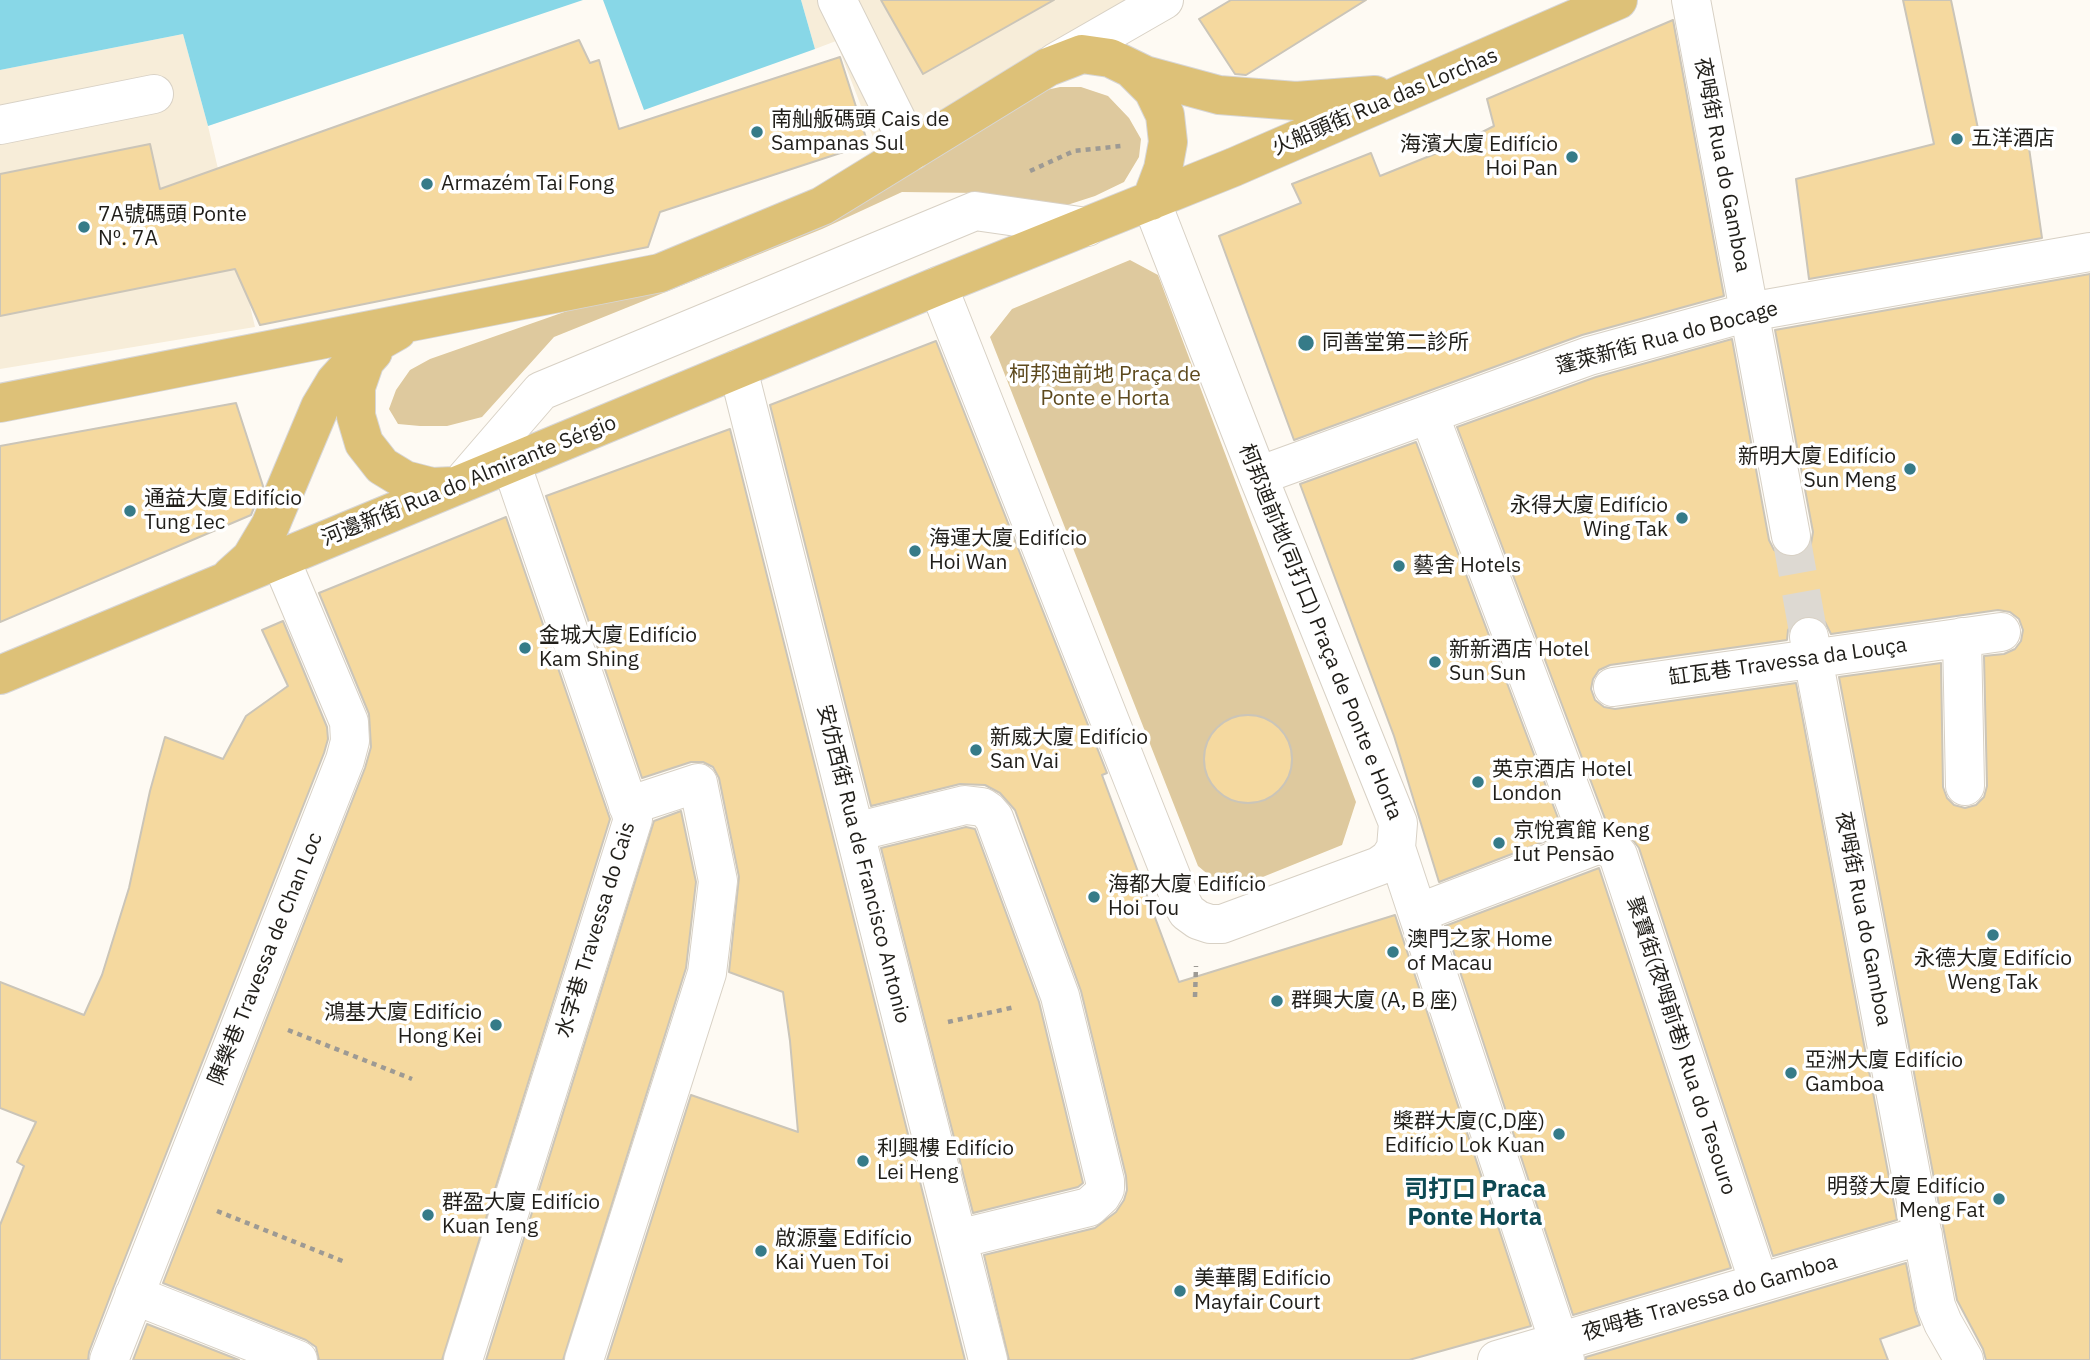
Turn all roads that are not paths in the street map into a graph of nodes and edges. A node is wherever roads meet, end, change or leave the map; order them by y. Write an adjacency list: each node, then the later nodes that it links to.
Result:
1 (837, 0): 10 (street)
2 (1164, 0): 5 (street)
3 (1618, 0): 7 (main road, 火船頭街 Rua das Lorchas)
4 (1691, 0): 15 (street, 夜呣街 Rua do Gamboa)
5 (1048, 67): 6 (main road); 10 (main road)
6 (1133, 71): 7 (main road); 11 (main road)
7 (1445, 77): 11 (main road, 火船頭街 Rua das Lorchas)
8 (154, 94): 9 (street)
9 (0, 125)
10 (912, 151): 16 (main road)
11 (1152, 201): 12 (main road); 22 (street, 柯邦迪前地(司打口) Praça de Ponte e Horta)
12 (1087, 227): 14 (main road); 23 (street)
13 (2090, 252): 15 (street, 蓬萊新街 Rua do Bocage)
14 (938, 286): 18 (main road, 河邊新街 Rua do Almirante Sérgio); 36 (street, 柯邦迪前地(司打口) Praça de Ponte e Horta)
15 (1749, 312): 20 (street, 蓬萊新街 Rua do Bocage); 24 (street, 夜呣街 Rua do Gamboa)
16 (429, 318): 17 (main road); 19 (main road)
17 (384, 339): 23 (main road); 26 (main road)
18 (738, 369): 21 (main road, 河邊新街 Rua do Almirante Sérgio); 34 (street, 安仿西街 Rua de Francisco Antonio)
19 (0, 403)
20 (1429, 414): 22 (street, 蓬萊新街 Rua do Bocage); 35 (street)
21 (511, 463): 23 (main road, 河邊新街 Rua do Almirante Sérgio); 33 (street, 水字巷 Travessa do Cais)
22 (1258, 476): 36 (street, 柯邦迪前地(司打口) Praça de Ponte e Horta)
23 (459, 485): 25 (main road, 河邊新街 Rua do Almirante Sérgio)
24 (1791, 536)
25 (280, 558): 26 (main road, 河邊新街 Rua do Almirante Sérgio); 41 (street, 陳樂巷 Travessa de Chan Loc)
26 (224, 582): 30 (main road, 河邊新街 Rua do Almirante Sérgio)
27 (2001, 632): 28 (street, 缸瓦巷 Travessa da Louça)
28 (1962, 638): 29 (street, 缸瓦巷 Travessa da Louça); 32 (street)
29 (1812, 648): 31 (street, 缸瓦巷 Travessa da Louça); 38 (street, 夜呣街 Rua do Gamboa)
30 (0, 675)
31 (1613, 687)
32 (1965, 786)
33 (628, 806): 45 (street, 水字巷 Travessa do Cais); 46 (street)
34 (855, 832): 39 (street, 安仿西街 Rua de Francisco Antonio); 39 (street)
35 (1592, 847): 37 (street); 40 (street, 聚寶街(夜呣前巷) Rua do Tesouro)
36 (1396, 848): 37 (street)
37 (1418, 913): 42 (street)
38 (1923, 1235): 40 (street, 夜呣巷 Travessa do Gamboa); 49 (street, 夜呣街 Rua do Gamboa)
39 (957, 1239): 47 (street, 安仿西街 Rua de Francisco Antonio)
40 (1759, 1283): 42 (street, 夜呣巷 Travessa do Gamboa)
41 (134, 1295): 43 (street, 陳樂巷 Travessa de Chan Loc); 44 (street)
42 (1562, 1351): 48 (street, 夜呣巷 Travessa do Gamboa)
43 (108, 1360)
44 (298, 1360)
45 (463, 1360)
46 (584, 1360)
47 (988, 1360)
48 (1496, 1360)
49 (1965, 1360)

